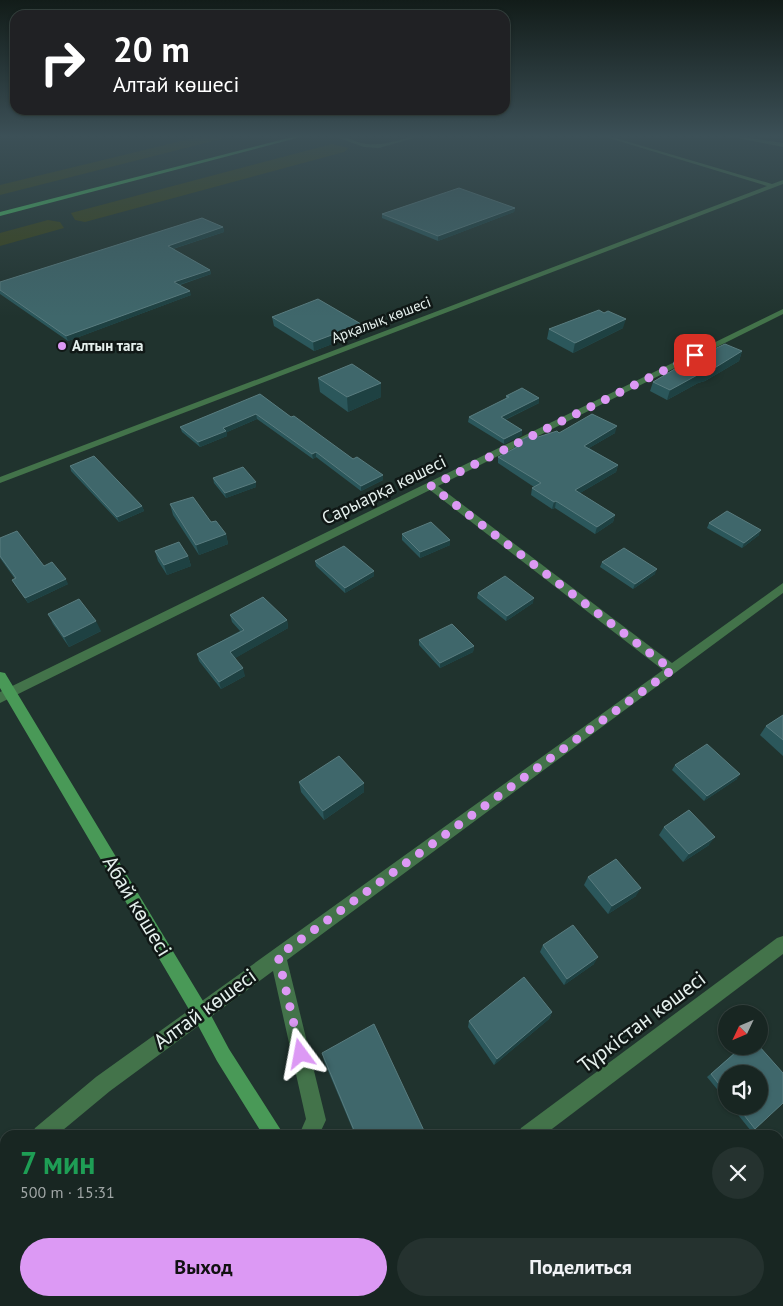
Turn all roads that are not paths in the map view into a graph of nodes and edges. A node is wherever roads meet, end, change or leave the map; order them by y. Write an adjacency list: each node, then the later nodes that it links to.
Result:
1 (69, 196): 3 (highway)
2 (746, 196): 5 (street, Арқалық көшесі)
3 (0, 214)
4 (783, 311): 6 (street, Сарыарқа көшесі)
5 (0, 480)
6 (431, 486): 8 (street); 10 (street, Сарыарқа көшесі)
7 (783, 586): 8 (street, Алтай көшесі)
8 (672, 670): 12 (street, Алтай көшесі)
9 (0, 677): 10 (main road, Абай көшесі)
10 (5, 695): 13 (main road, Абай көшесі)
11 (783, 944): 17 (street, Түркістан көшесі)
12 (278, 956): 13 (street, Алтай көшесі); 16 (street)
13 (200, 1012): 14 (street, Алтай көшесі); 15 (main road, Абай көшесі)
14 (48, 1130)
15 (271, 1130)
16 (311, 1130)
17 (535, 1130)

